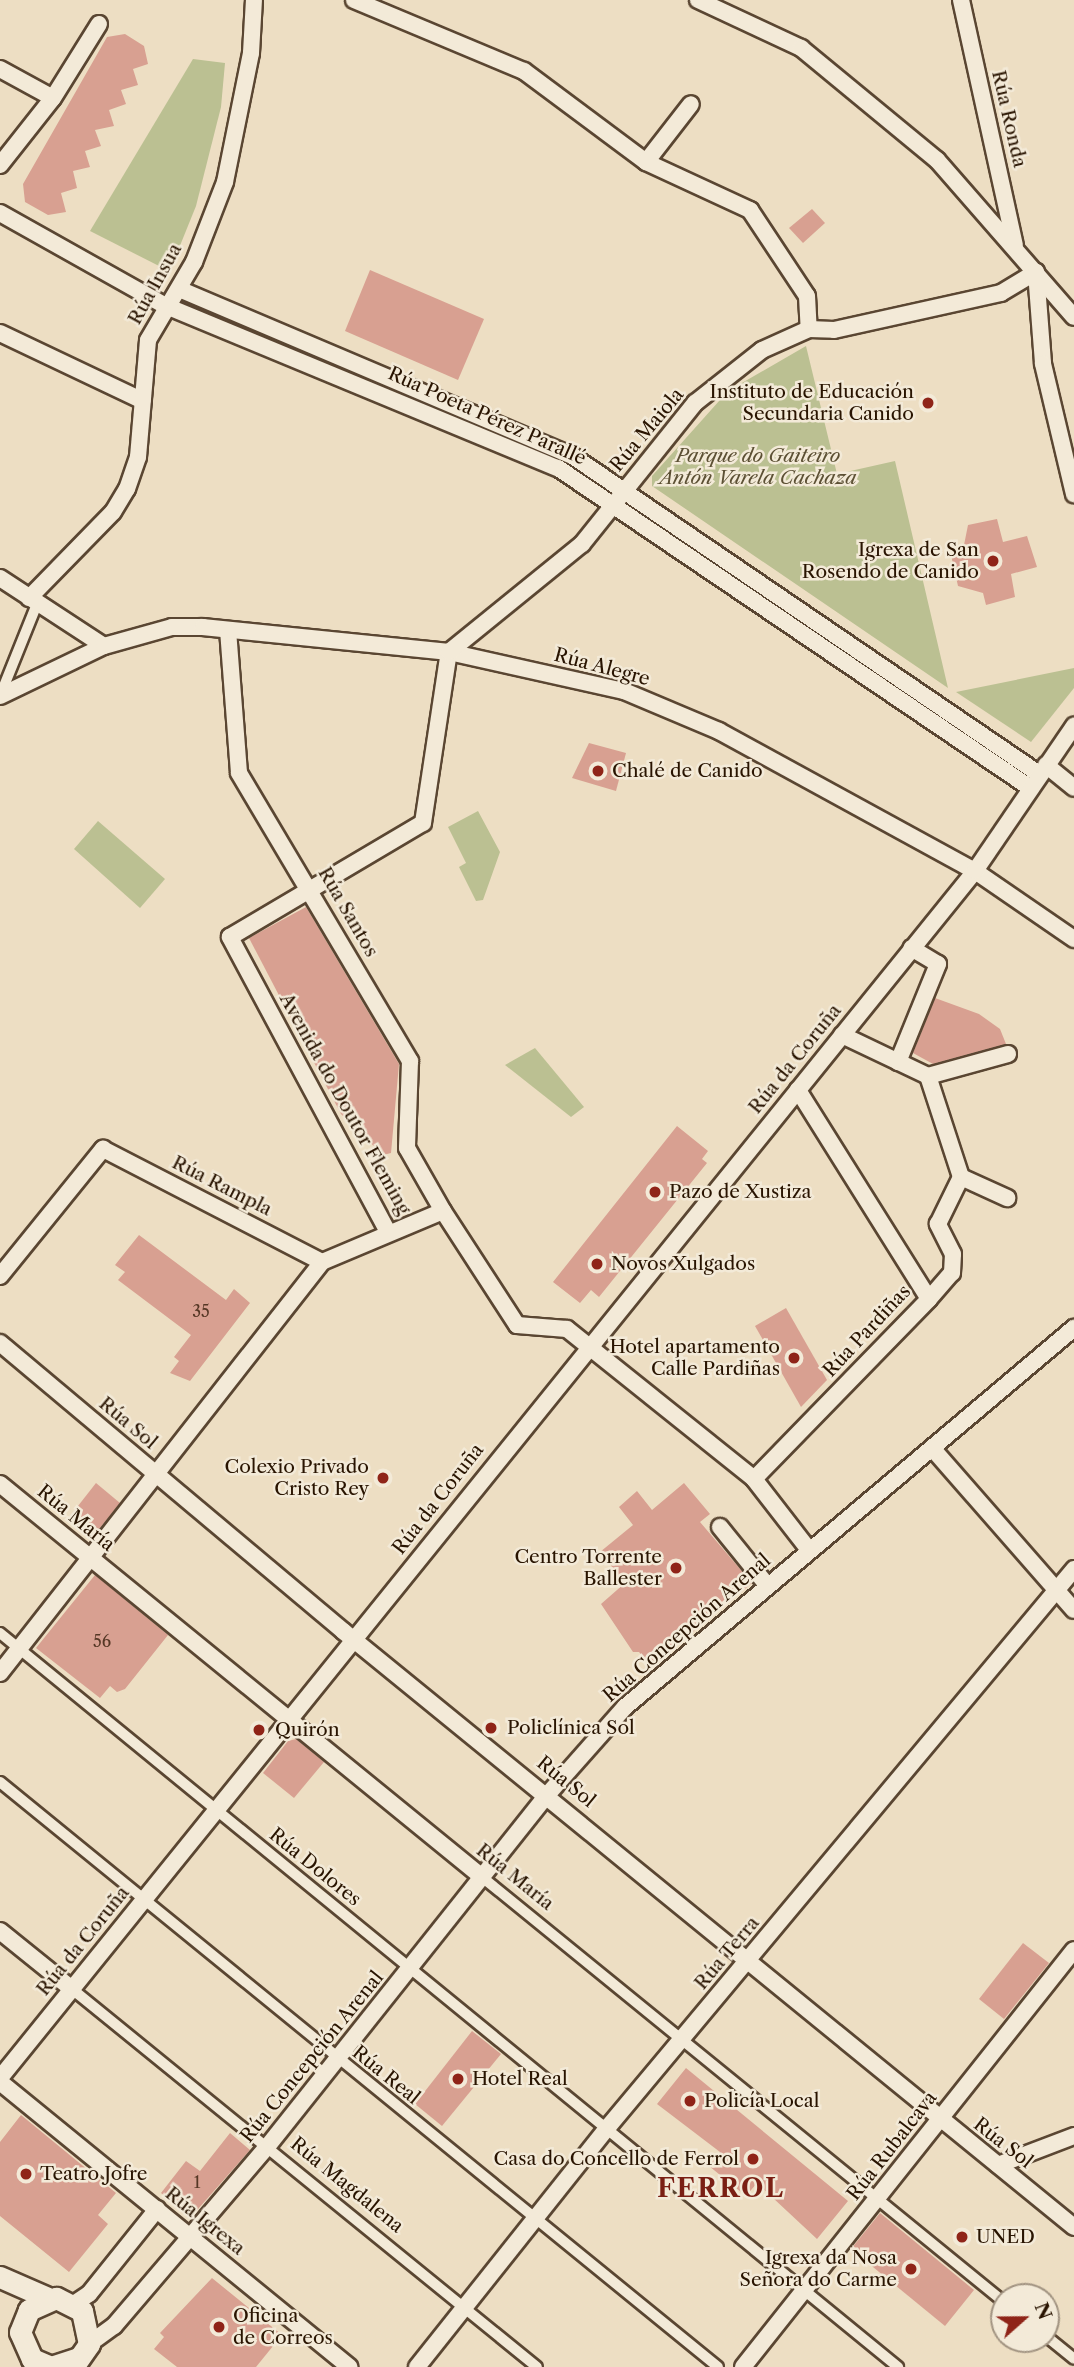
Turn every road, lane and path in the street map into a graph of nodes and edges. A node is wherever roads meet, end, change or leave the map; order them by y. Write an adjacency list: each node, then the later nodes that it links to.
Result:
1 (254, 0): 15 (street, Rúa Insua)
2 (354, 0): 10 (street)
3 (698, 0): 5 (street)
4 (961, 0): 13 (street, Rúa Ronda)
5 (739, 7): 13 (street)
6 (99, 24): 8 (street)
7 (0, 69): 8 (street)
8 (53, 98): 11 (street)
9 (691, 103): 10 (street)
10 (646, 162): 18 (street)
11 (0, 165)
12 (0, 213): 16 (street, Rúa Poeta Pérez Parallé)
13 (1016, 247): 14 (street)
14 (1036, 272): 17 (street); 18 (street, Rúa Maiola); 22 (street)
15 (179, 289): 16 (street, Rúa Insua); 21 (street, Rúa Poeta Pérez Parallé)
16 (166, 306): 20 (street, Rúa Insua); 23 (street, Rúa Poeta Pérez Parallé)
17 (1074, 317)
18 (809, 328): 21 (street, Rúa Maiola)
19 (0, 333): 20 (street)
20 (143, 401): 25 (street, Rúa Insua)
21 (625, 490): 23 (street, Rúa Maiola); 31 (street, Rúa Poeta Pérez Parallé)
22 (1074, 494)
23 (614, 502): 28 (street, Rúa Maiola); 31 (street, Rúa Poeta Pérez Parallé)
24 (0, 578): 25 (street)
25 (33, 601): 27 (street); 29 (street)
26 (228, 630): 27 (street, Rúa Alegre); 28 (street, Rúa Alegre); 34 (street, Rúa Santos)
27 (104, 646): 29 (street, Rúa Alegre)
28 (449, 652): 33 (street, Rúa Alegre); 34 (street)
29 (0, 696)
30 (1074, 726): 31 (street, Rúa da Coruña)
31 (1038, 775): 32 (street); 33 (street, Rúa da Coruña)
32 (1074, 788)
33 (975, 871): 35 (street, Rúa Alegre); 36 (street, Rúa da Coruña)
34 (311, 890): 44 (street, Rúa Santos); 45 (street, Avenida do Doutor Fleming)
35 (1074, 939)
36 (911, 948): 37 (street, Rúa da Coruña); 39 (street)
37 (842, 1035): 39 (street); 41 (street, Rúa da Coruña)
38 (1008, 1054): 40 (street)
39 (898, 1062): 40 (street)
40 (928, 1076): 42 (street)
41 (798, 1090): 48 (street, Rúa Pardiñas); 51 (street, Rúa da Coruña)
42 (961, 1177): 43 (street); 48 (street)
43 (1007, 1198)
44 (443, 1211): 45 (street, Avenida do Doutor Fleming); 51 (street, Avenida do Doutor Fleming)
45 (388, 1232): 46 (street)
46 (322, 1262): 47 (street, Rúa Rampla); 53 (street)
47 (0, 1276)
48 (929, 1298): 54 (street, Rúa Pardiñas)
49 (1074, 1328): 52 (street, Rúa Concepción Arenal)
50 (0, 1343): 53 (street, Rúa Sol)
51 (586, 1346): 54 (street, Avenida do Doutor Fleming); 64 (street, Rúa da Coruña)
52 (932, 1448): 57 (street, Rúa Concepción Arenal); 61 (street)
53 (158, 1475): 58 (street); 64 (street, Rúa Sol)
54 (754, 1479): 57 (street, Avenida do Doutor Fleming)
55 (0, 1484): 58 (street, Rúa María)
56 (720, 1527): 60 (street)
57 (809, 1550): 60 (street, Rúa Concepción Arenal)
58 (92, 1558): 65 (street); 67 (street, Rúa María)
59 (1074, 1569): 61 (street, Rúa Terra)
60 (767, 1585): 69 (street, Rúa Concepción Arenal)
61 (1057, 1590): 62 (street); 75 (street, Rúa Terra)
62 (1074, 1610)
63 (0, 1633): 65 (street, Rúa Dolores)
64 (354, 1640): 67 (street, Rúa da Coruña); 69 (street, Rúa Sol)
65 (20, 1649): 66 (street); 70 (street, Rúa Dolores)
66 (0, 1674)
67 (288, 1719): 70 (street, Rúa da Coruña); 71 (street, Rúa María)
68 (0, 1782): 72 (street, Rúa Real)
69 (548, 1794): 71 (street, Rúa Concepción Arenal); 75 (street, Rúa Sol)
70 (216, 1809): 72 (street, Rúa da Coruña); 76 (street, Rúa Dolores)
71 (482, 1877): 76 (street, Rúa Concepción Arenal); 78 (street, Rúa María)
72 (144, 1899): 77 (street, Rúa da Coruña); 79 (street, Rúa Real)
73 (0, 1931): 77 (street, Rúa Magdalena)
74 (1074, 1950): 81 (street, Rúa Rubalcava)
75 (747, 1962): 78 (street, Rúa Terra); 81 (street, Rúa Sol)
76 (411, 1967): 79 (street, Rúa Concepción Arenal); 82 (street, Rúa Dolores)
77 (72, 1989): 80 (street, Rúa da Coruña); 84 (street, Rúa Magdalena)
78 (683, 2039): 82 (street, Rúa Terra); 86 (street, Rúa María)
79 (338, 2058): 84 (street, Rúa Concepción Arenal); 88 (street, Rúa Real)
80 (0, 2080): 87 (street, Rúa Igrexa)
81 (938, 2121): 85 (street, Rúa Sol); 86 (street, Rúa Rubalcava)
82 (608, 2127): 88 (street, Rúa Terra); 92 (street, Rúa Dolores)
83 (1074, 2136): 85 (street)
84 (267, 2147): 90 (street, Rúa Concepción Arenal); 96 (street, Rúa Magdalena)
85 (998, 2165): 89 (street, Rúa Sol)
86 (878, 2199): 92 (street, Rúa Rubalcava); 93 (street, Rúa María)
87 (157, 2209): 90 (street, Rúa Igrexa); 95 (street)
88 (535, 2219): 96 (street, Rúa Terra); 105 (street, Rúa Real)
89 (1074, 2227)
90 (191, 2237): 99 (street, Rúa Concepción Arenal); 102 (street, Rúa Igrexa)
91 (0, 2280): 94 (main road); 97 (main road)
92 (804, 2290): 106 (street, Rúa Rubalcava); 107 (street, Rúa Dolores)
93 (990, 2291)
94 (48, 2298): 95 (main road); 97 (main road)
95 (74, 2304): 99 (main road)
96 (464, 2308): 103 (street, Rúa Terra); 104 (street, Rúa Magdalena)
97 (22, 2323): 100 (main road)
98 (1060, 2348): 101 (street)
99 (80, 2356): 100 (main road)
100 (25, 2359)
101 (1074, 2359)
102 (350, 2367)
103 (417, 2367)
104 (537, 2367)
105 (718, 2367)
106 (743, 2367)
107 (898, 2367)

